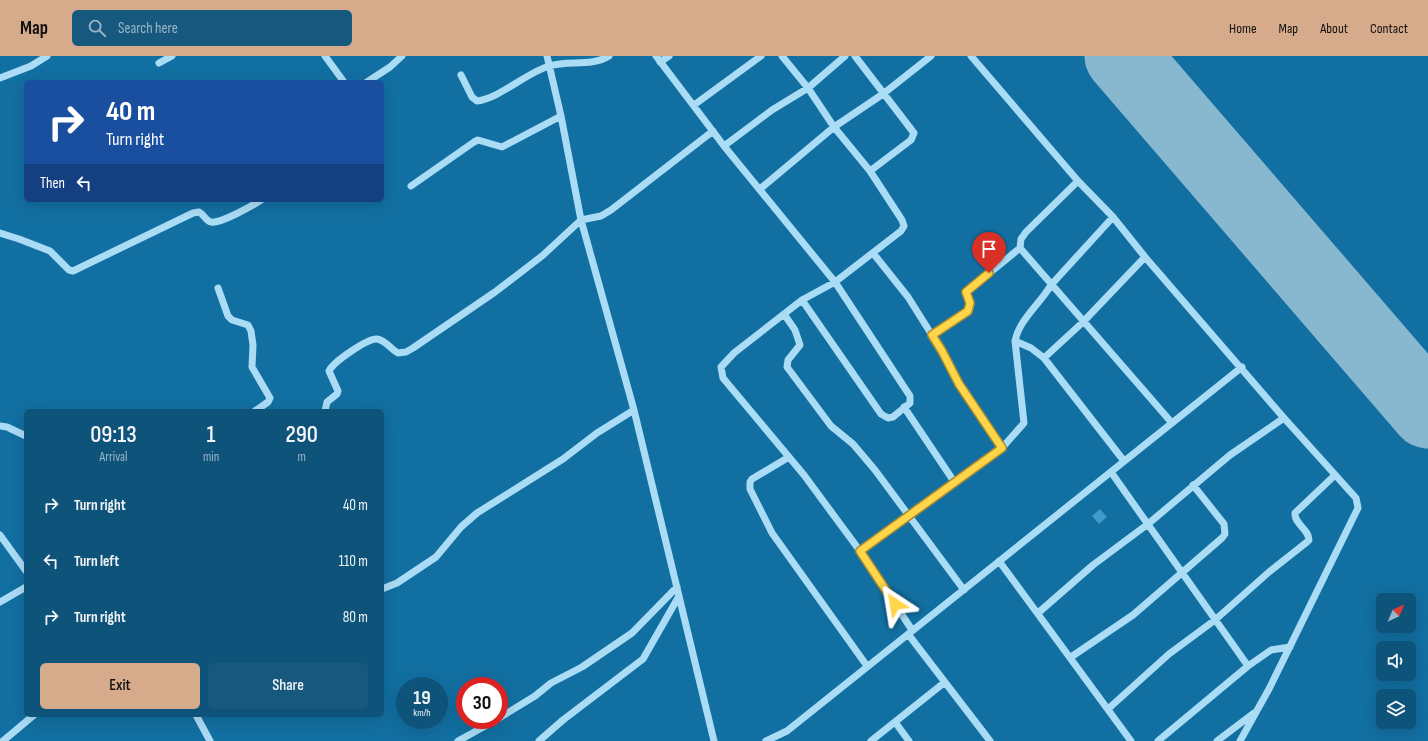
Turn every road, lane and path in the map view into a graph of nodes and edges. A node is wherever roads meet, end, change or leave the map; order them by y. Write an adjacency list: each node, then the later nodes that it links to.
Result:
1 (47, 56): 18 (street)
2 (172, 56): 15 (street)
3 (325, 56): 19 (street)
4 (402, 56): 20 (street)
5 (547, 56): 16 (street)
6 (609, 56): 16 (street)
7 (669, 56): 14 (street)
8 (761, 56): 23 (street)
9 (782, 56): 21 (street)
10 (845, 56): 21 (street)
11 (855, 56): 22 (street)
12 (931, 56): 22 (street)
13 (971, 56): 29 (street)
14 (658, 59): 23 (street)
15 (159, 63)
16 (549, 66): 17 (street); 24 (street)
17 (461, 75)
18 (0, 78)
19 (343, 80)
20 (370, 80)
21 (808, 88): 25 (street); 27 (street)
22 (883, 94): 25 (street); 28 (street)
23 (694, 105): 26 (street)
24 (561, 116): 30 (street); 34 (street)
25 (834, 127): 28 (street); 31 (street)
26 (713, 131): 27 (street); 34 (street)
27 (724, 146): 31 (street)
28 (870, 171): 37 (street)
29 (1078, 181): 33 (street); 36 (street)
30 (411, 186)
31 (760, 189): 39 (street)
32 (258, 202): 35 (street)
33 (1113, 217): 38 (street); 40 (street)
34 (582, 220): 51 (street); 52 (street)
35 (0, 233)
36 (1020, 248): 40 (street); 45 (street)
37 (874, 253): 39 (street); 45 (street)
38 (1145, 257): 44 (street); 48 (street)
39 (835, 282): 42 (street); 49 (street)
40 (1051, 285): 44 (street); 46 (street)
41 (218, 288): 50 (street)
42 (802, 300): 43 (street); 49 (street)
43 (784, 314): 58 (street); 64 (street)
44 (1083, 322): 47 (street); 54 (street)
45 (932, 335): 57 (street)
46 (1015, 341): 47 (street); 57 (street)
47 (1044, 358): 59 (street)
48 (1242, 367): 53 (street); 54 (street)
49 (904, 407): 62 (street)
50 (259, 409)
51 (325, 409)
52 (634, 410): 71 (street); 73 (street)
53 (1284, 418): 61 (street); 63 (street)
54 (1172, 423): 59 (street)
55 (0, 426): 56 (street)
56 (24, 435)
57 (1002, 448): 62 (street)
58 (789, 457): 67 (street); 82 (street)
59 (1124, 461): 60 (street)
60 (1111, 472): 65 (street); 68 (street)
61 (1335, 475): 78 (street); 80 (street)
62 (955, 483): 64 (street)
63 (1193, 486): 65 (street); 70 (street)
64 (909, 517): 67 (street); 74 (street)
65 (1148, 524): 70 (street); 77 (street)
66 (0, 535): 69 (street)
67 (860, 551): 79 (street)
68 (999, 561): 74 (street); 77 (street)
69 (24, 568)
70 (1183, 572): 78 (street); 81 (street)
71 (677, 587): 75 (street); 87 (street)
72 (24, 588): 76 (street)
73 (384, 588)
74 (964, 590): 79 (street)
75 (679, 596): 95 (street); 96 (street)
76 (0, 602)
77 (1038, 613): 81 (street)
78 (1215, 620): 83 (street); 85 (street)
79 (910, 632): 82 (street); 84 (street)
80 (1290, 647): 83 (street); 86 (street)
81 (1071, 657): 85 (street)
82 (867, 666): 97 (street)
83 (1248, 666): 102 (street)
84 (945, 682): 90 (street); 100 (street)
85 (1108, 709): 101 (street)
86 (1257, 711): 103 (street); 104 (street)
87 (508, 712)
88 (32, 717): 92 (street)
89 (197, 717): 93 (street)
90 (895, 722): 98 (street); 99 (street)
91 (480, 729): 94 (street)
92 (3, 741)
93 (210, 741)
94 (458, 741)
95 (539, 741)
96 (714, 741)
97 (766, 741)
98 (871, 741)
99 (909, 741)
100 (990, 741)
101 (1131, 741)
102 (1158, 741)
103 (1217, 741)
104 (1240, 741)

